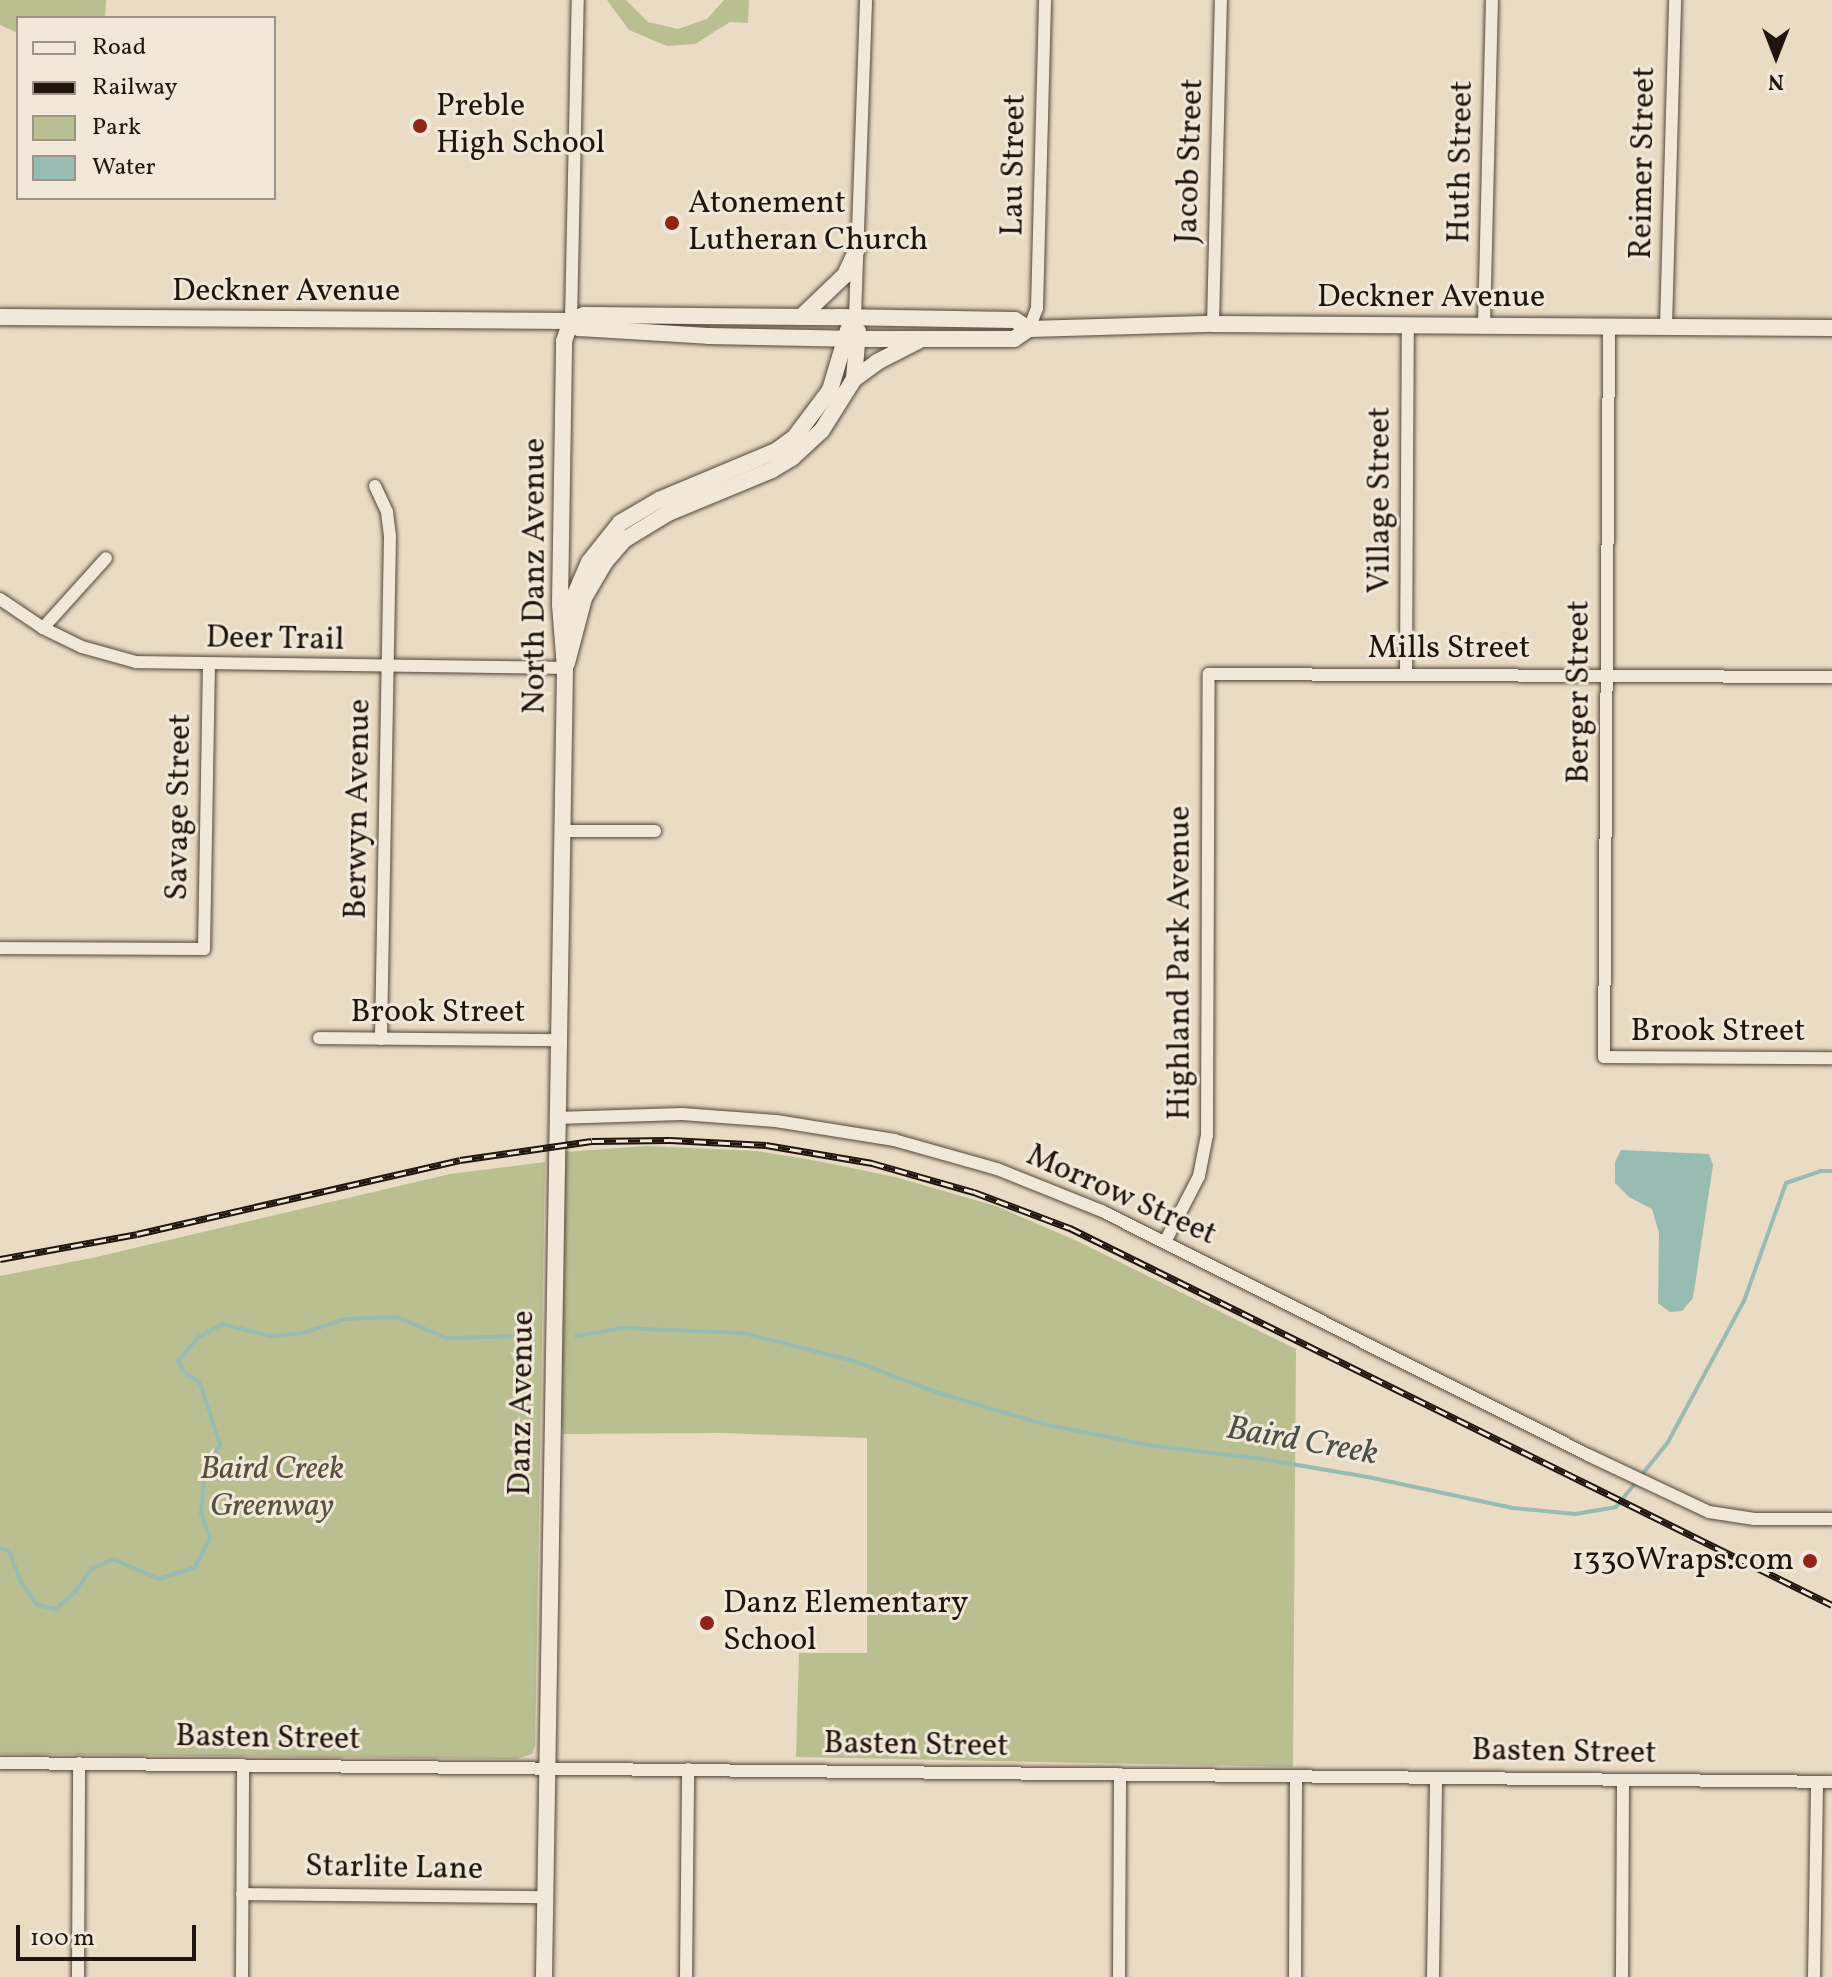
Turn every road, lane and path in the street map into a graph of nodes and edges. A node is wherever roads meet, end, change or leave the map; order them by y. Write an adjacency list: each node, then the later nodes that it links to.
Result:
1 (578, 0): 11 (street)
2 (866, 0): 7 (street)
3 (1045, 0): 18 (street, Lau Street)
4 (1221, 0): 12 (street, Jacob Street)
5 (1492, 0): 14 (street, Huth Street)
6 (1675, 0): 16 (street, Reimer Street)
7 (857, 249): 9 (street); 10 (street)
8 (0, 317): 11 (street, Deckner Avenue)
9 (801, 317): 10 (street, Deckner Avenue); 11 (street, Deckner Avenue)
10 (855, 317): 18 (street, Deckner Avenue); 19 (street)
11 (571, 321): 19 (street, Deckner Avenue); 26 (street, North Danz Avenue)
12 (1213, 324): 13 (street, Deckner Avenue); 18 (street, Deckner Avenue)
13 (1408, 326): 14 (street, Deckner Avenue); 31 (street, Village Street)
14 (1484, 326): 15 (street, Deckner Avenue)
15 (1609, 327): 16 (street, Deckner Avenue); 32 (street, Berger Street)
16 (1666, 327): 17 (street, Deckner Avenue)
17 (1832, 328)
18 (1029, 329): 20 (street, Deckner Avenue)
19 (852, 338): 20 (street, Deckner Avenue); 21 (street); 26 (street)
20 (927, 339): 21 (street)
21 (854, 379): 29 (street)
22 (375, 486): 28 (street, Berwyn Avenue)
23 (106, 558): 25 (street)
24 (0, 599): 25 (street, Deer Trail)
25 (43, 628): 27 (street, Deer Trail)
26 (560, 635): 29 (street, North Danz Avenue)
27 (209, 666): 28 (street, Deer Trail); 36 (street, Savage Street)
28 (388, 667): 29 (street, Deer Trail); 38 (street, Berwyn Avenue)
29 (565, 668): 34 (street, North Danz Avenue)
30 (1209, 674): 31 (street, Mills Street); 43 (street, Highland Park Avenue)
31 (1406, 674): 32 (street, Mills Street)
32 (1606, 676): 33 (street, Mills Street); 40 (street, Berger Street)
33 (1832, 677)
34 (561, 831): 35 (street); 39 (street, Danz Avenue)
35 (655, 831)
36 (0, 948)
37 (319, 1038): 38 (street, Brook Street)
38 (381, 1039): 39 (street, Brook Street)
39 (557, 1040): 42 (street, Danz Avenue)
40 (1604, 1057): 41 (street, Brook Street)
41 (1832, 1058)
42 (556, 1118): 43 (street, Morrow Street); 48 (street, Danz Avenue)
43 (1165, 1242): 44 (street, Morrow Street)
44 (1832, 1519)
45 (0, 1763): 46 (street, Basten Street)
46 (79, 1763): 47 (street, Basten Street); 58 (street)
47 (243, 1765): 48 (street, Basten Street); 56 (street)
48 (545, 1768): 49 (street, Basten Street); 57 (street, Danz Avenue)
49 (688, 1769): 50 (street, Basten Street); 61 (street)
50 (1120, 1774): 51 (street, Basten Street); 62 (street)
51 (1296, 1776): 52 (street, Basten Street); 63 (street)
52 (1436, 1778): 53 (street, Basten Street); 64 (street)
53 (1623, 1780): 54 (street, Basten Street); 65 (street)
54 (1817, 1782): 55 (street, Basten Street); 66 (street)
55 (1832, 1782)
56 (242, 1894): 57 (street, Starlite Lane); 59 (street)
57 (544, 1897): 60 (street, Danz Avenue)
58 (78, 1977)
59 (242, 1977)
60 (544, 1977)
61 (686, 1977)
62 (1119, 1977)
63 (1295, 1977)
64 (1433, 1977)
65 (1622, 1977)
66 (1814, 1977)

